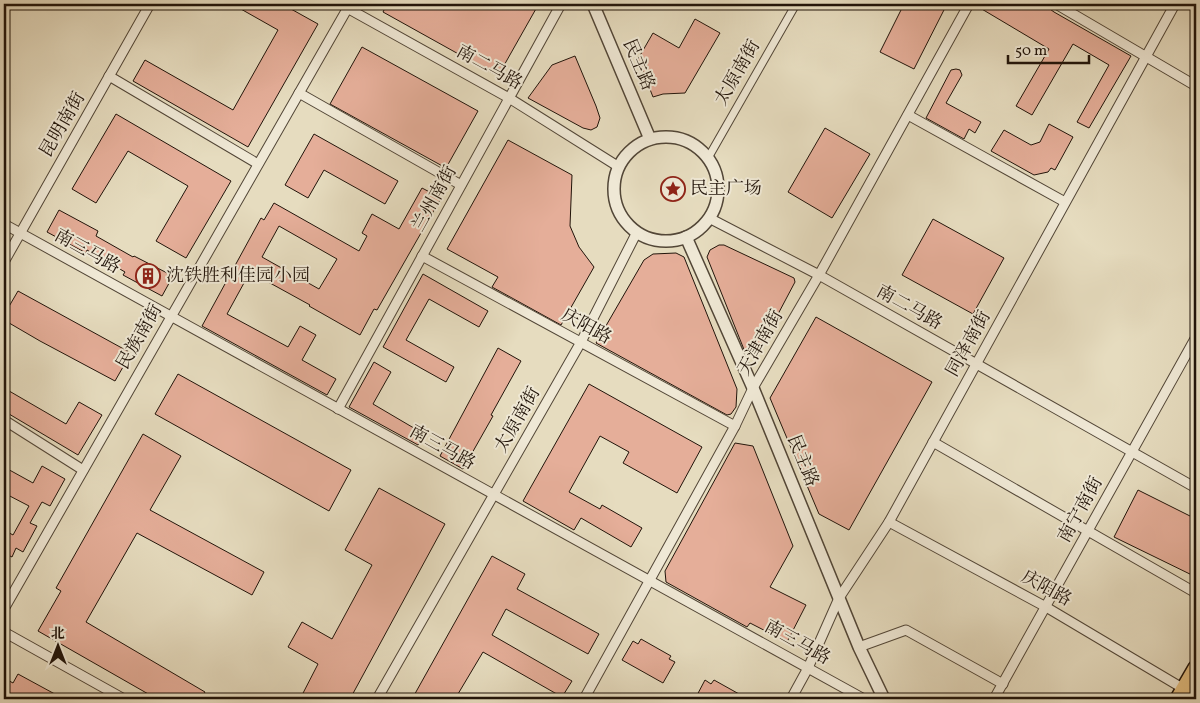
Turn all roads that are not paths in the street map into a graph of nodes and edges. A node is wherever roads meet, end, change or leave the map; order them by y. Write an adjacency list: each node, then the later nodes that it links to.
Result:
1 (150, 4): 10 (street, 昆明南街)
2 (561, 4): 13 (street, 兰州南街)
3 (593, 4): 15 (street, 民主路)
4 (796, 4): 16 (street, 太原南街)
5 (969, 4): 14 (street, 天津南街)
6 (1056, 4): 9 (street)
7 (1174, 4): 9 (street, 同泽南街)
8 (346, 5): 12 (street, 民族南街); 13 (street, 南二马路)
9 (1146, 56): 11 (street); 20 (street, 同泽南街)
10 (109, 76): 17 (street); 24 (street, 昆明南街)
11 (1196, 86)
12 (299, 93): 17 (street, 民族南街); 19 (street)
13 (509, 98): 18 (street, 南二马路); 19 (street, 兰州南街)
14 (908, 115): 20 (street); 28 (street, 天津南街)
15 (650, 139): 16 (street); 18 (street)
16 (708, 158): 21 (street)
17 (258, 164): 29 (street, 民族南街)
18 (619, 167): 23 (street)
19 (461, 185): 26 (street, 兰州南街)
20 (1065, 202): 32 (street, 同泽南街)
21 (709, 218): 25 (street); 28 (street, 南二马路)
22 (4, 224): 24 (street, 南三马路)
23 (637, 232): 25 (street); 31 (street, 太原南街)
24 (20, 233): 27 (street, 昆明南街); 29 (street, 南三马路)
25 (686, 237): 33 (street, 民主路)
26 (422, 256): 31 (street, 庆阳路); 34 (street, 兰州南街)
27 (4, 262)
28 (819, 275): 32 (street, 南二马路); 33 (street, 天津南街)
29 (171, 317): 34 (street, 南三马路); 39 (street, 民族南街)
30 (1196, 336): 38 (street, 南宁南街)
31 (581, 342): 36 (street, 庆阳路); 41 (street, 太原南街)
32 (976, 364): 37 (street, 同泽南街); 38 (street, 南二马路)
33 (753, 388): 36 (street, 天津南街); 46 (street, 民主路)
34 (338, 409): 41 (street, 南三马路)
35 (4, 420): 39 (street)
36 (735, 426): 44 (street, 天津南街)
37 (933, 442): 42 (street, 同泽南街); 43 (street)
38 (1132, 452): 40 (street, 南二马路); 43 (street, 南宁南街)
39 (83, 470): 48 (street, 民族南街)
40 (1196, 488)
41 (494, 495): 44 (street, 南三马路); 56 (street, 太原南街)
42 (889, 522): 46 (street, 同泽南街); 47 (street, 庆阳路)
43 (1088, 531): 45 (street); 47 (street, 南宁南街)
44 (649, 581): 51 (street, 南三马路); 57 (street, 天津南街)
45 (1196, 593)
46 (839, 598): 50 (street, 民主路); 51 (street, 同泽南街)
47 (1046, 607): 53 (street, 南宁南街); 54 (street, 庆阳路)
48 (4, 609)
49 (4, 632): 55 (street)
50 (860, 647): 53 (street); 60 (street, 民主路)
51 (808, 668): 58 (street, 同泽南街); 59 (street, 南三马路)
52 (1196, 668): 54 (main road)
53 (1003, 684): 61 (street, 南宁南街)
54 (1181, 694)
55 (124, 699)
56 (378, 699)
57 (584, 699)
58 (791, 699)
59 (864, 699)
60 (884, 699)
61 (994, 699)

